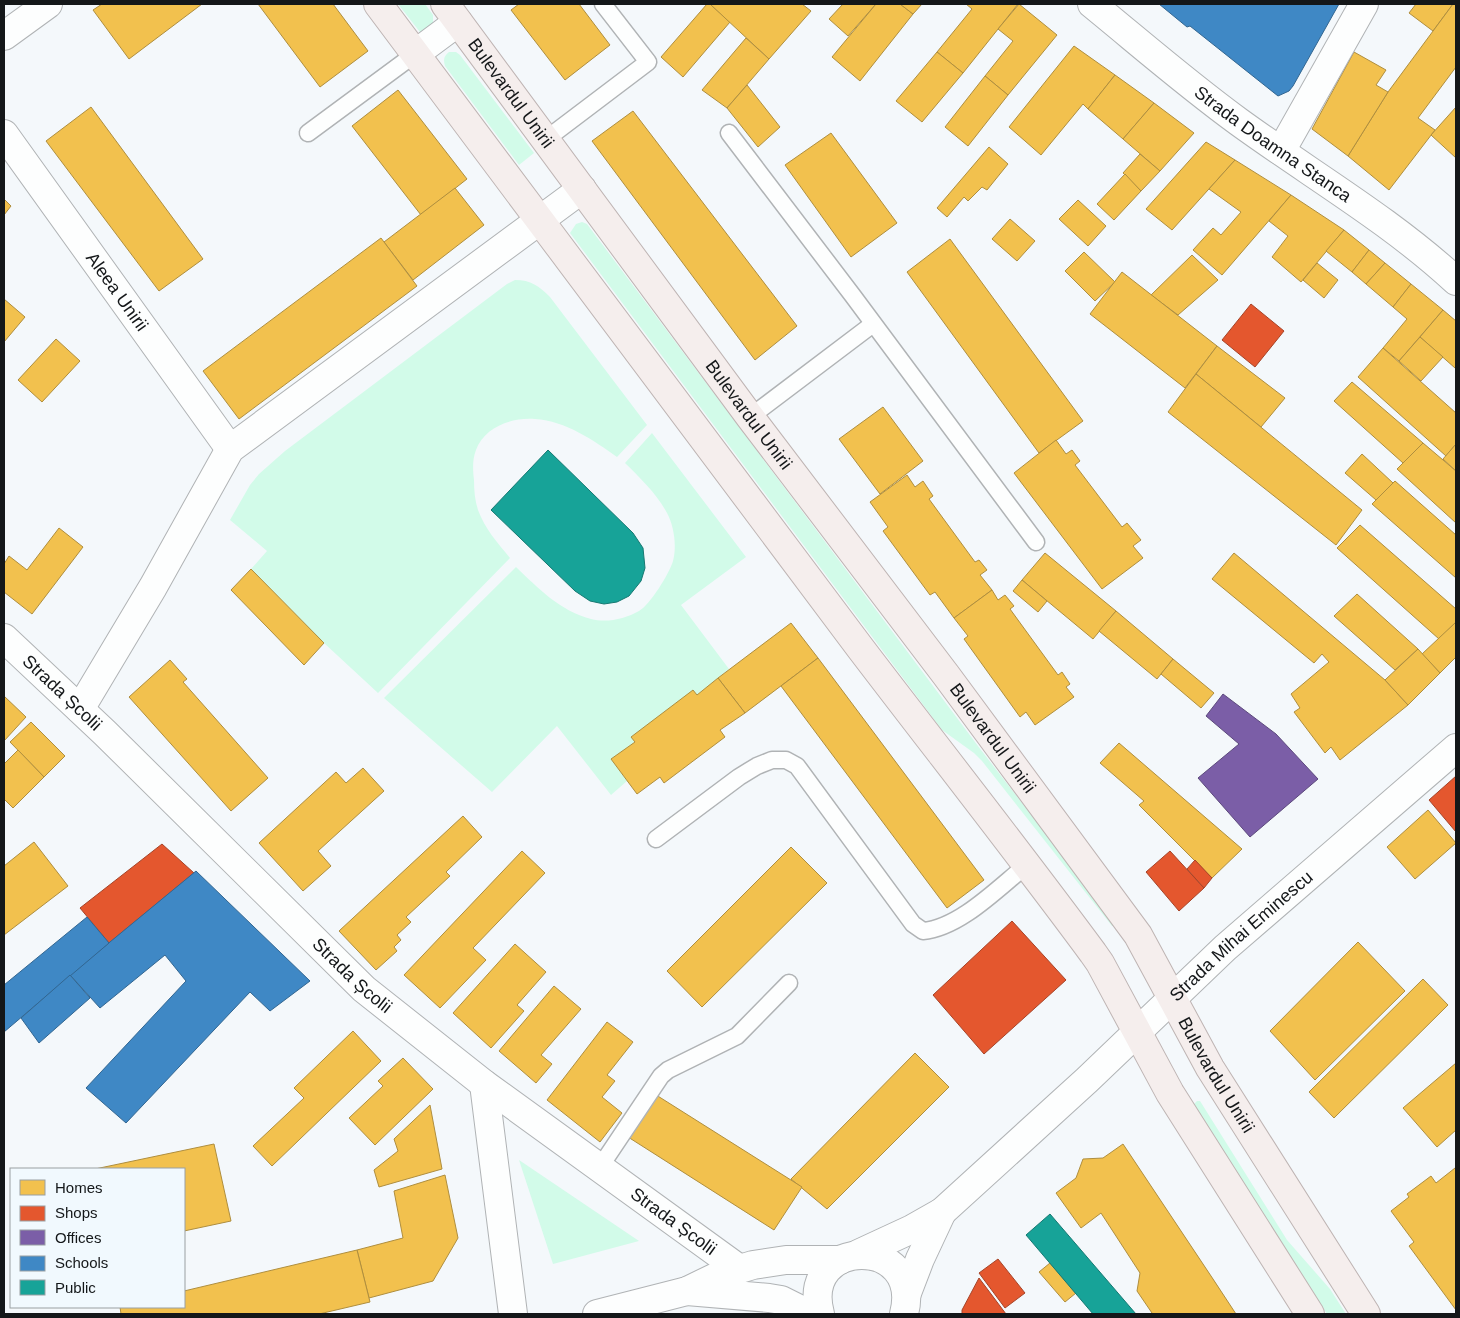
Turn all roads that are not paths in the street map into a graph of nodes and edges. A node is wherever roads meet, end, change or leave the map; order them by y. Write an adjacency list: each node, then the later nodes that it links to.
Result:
1 (48, 4): 7 (street)
2 (378, 4): 8 (main road)
3 (603, 4): 12 (lane)
4 (1092, 4): 13 (street, Strada Doamna Stanca)
5 (1364, 4): 13 (street)
6 (451, 13): 8 (street, Bulevardul Unirii); 12 (main road, Bulevardul Unirii)
7 (4, 36)
8 (415, 54): 9 (lane); 15 (main road)
9 (308, 133)
10 (729, 133): 17 (lane)
11 (4, 134): 19 (street, Aleea Unirii)
12 (545, 140): 14 (main road, Bulevardul Unirii)
13 (1281, 151): 16 (street, Strada Doamna Stanca)
14 (582, 189): 15 (street); 18 (main road, Bulevardul Unirii)
15 (539, 220): 19 (street); 25 (main road)
16 (1456, 281)
17 (873, 324): 18 (lane); 20 (lane)
18 (750, 417): 27 (main road, Bulevardul Unirii)
19 (230, 449): 22 (street)
20 (1036, 542)
21 (4, 638): 22 (street, Strada Școlii)
22 (80, 710): 29 (street, Strada Școlii)
23 (1456, 748): 27 (street, Strada Mihai Eminescu)
24 (656, 839): 25 (lane)
25 (1028, 864): 28 (main road)
26 (790, 983): 30 (lane)
27 (1172, 1000): 28 (street, Strada Mihai Eminescu); 41 (main road, Bulevardul Unirii)
28 (1137, 1032): 31 (street, Strada Mihai Eminescu); 40 (main road)
29 (484, 1084): 30 (street, Strada Școlii); 36 (street)
30 (600, 1167): 33 (street, Strada Școlii)
31 (942, 1212): 32 (street, Strada Mihai Eminescu); 35 (street, Strada Mihai Eminescu)
32 (849, 1257): 33 (street, Strada Școlii); 35 (street); 39 (street)
33 (738, 1268): 34 (street, Strada Școlii)
34 (688, 1290): 37 (street); 38 (street)
35 (905, 1303)
36 (513, 1314)
37 (597, 1314)
38 (808, 1314)
39 (820, 1314)
40 (1310, 1314)
41 (1366, 1314)

